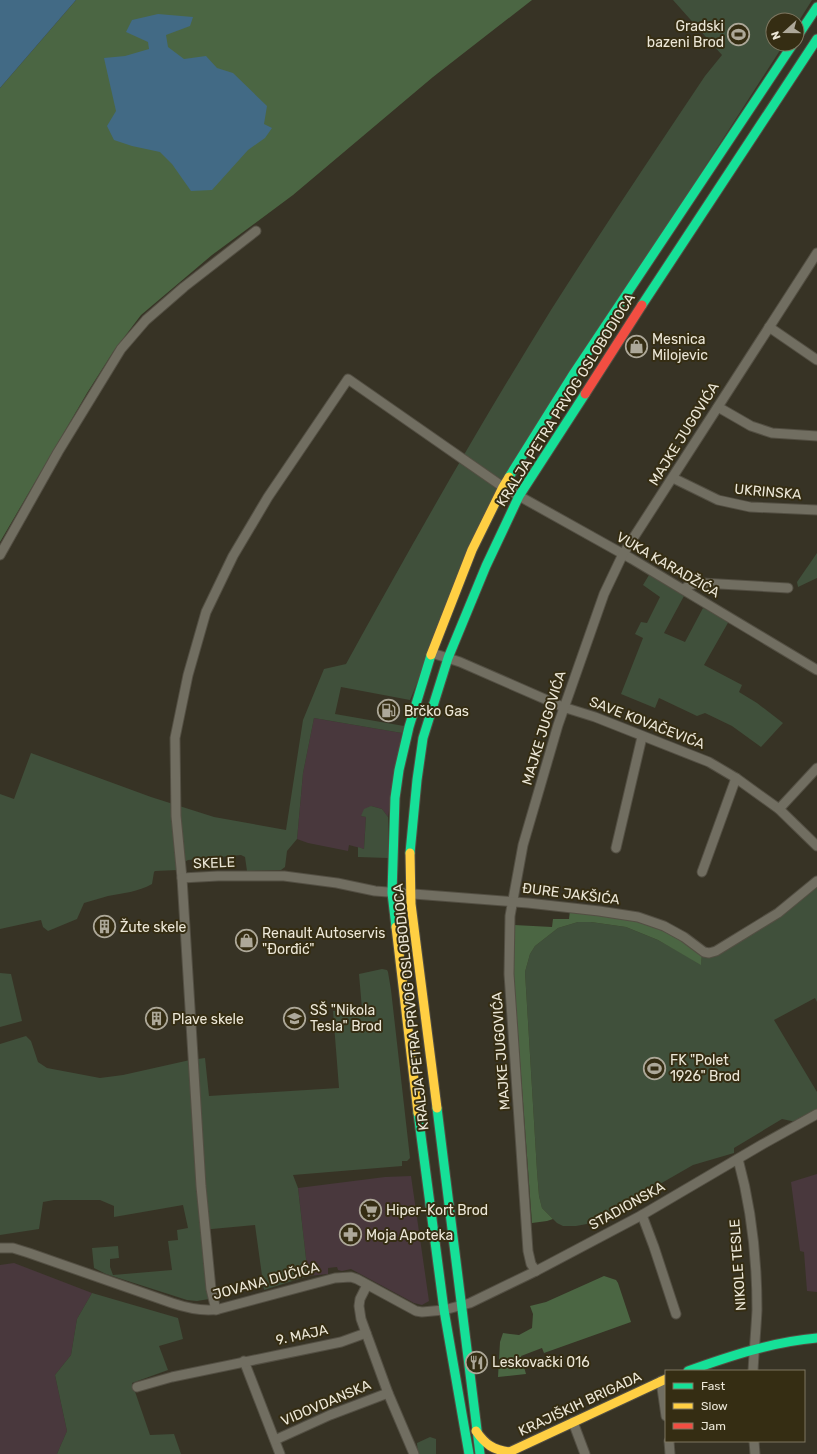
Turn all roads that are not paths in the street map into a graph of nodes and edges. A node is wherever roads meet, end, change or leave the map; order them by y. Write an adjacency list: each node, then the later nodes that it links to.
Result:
1 (817, 7): 2 (main road)
2 (805, 25)
3 (817, 39): 8 (main road, KRALJA PETRA PRVOG OSLOBODIOCA)
4 (788, 52): 6 (main road, KRALJA PETRA PRVOG OSLOBODIOCA)
5 (256, 231): 18 (street)
6 (654, 252): 8 (main road); 14 (main road, KRALJA PETRA PRVOG OSLOBODIOCA)
7 (817, 253): 9 (street, MAJKE JUGOVIĆA)
8 (669, 262): 15 (main road, KRALJA PETRA PRVOG OSLOBODIOCA)
9 (769, 327): 10 (street); 11 (street, MAJKE JUGOVIĆA)
10 (817, 360)
11 (718, 407): 12 (street); 13 (street, MAJKE JUGOVIĆA)
12 (817, 436)
13 (673, 478): 16 (street, UKRINSKA); 17 (street, MAJKE JUGOVIĆA)
14 (503, 487): 15 (street, VUKA KARADŽIĆA); 21 (main road, KRALJA PETRA PRVOG OSLOBODIOCA); 32 (street, VUKA KARADŽIĆA)
15 (519, 496): 17 (street, VUKA KARADŽIĆA); 22 (main road, KRALJA PETRA PRVOG OSLOBODIOCA)
16 (817, 510)
17 (623, 554): 20 (street, VUKA KARADŽIĆA); 24 (street, MAJKE JUGOVIĆA)
18 (0, 555)
19 (788, 588): 20 (street)
20 (683, 589): 23 (street, VUKA KARADŽIĆA)
21 (432, 653): 22 (street, SAVE KOVAČEVIĆA); 34 (main road, KRALJA PETRA PRVOG OSLOBODIOCA)
22 (448, 658): 24 (street, SAVE KOVAČEVIĆA); 35 (main road, KRALJA PETRA PRVOG OSLOBODIOCA)
23 (817, 670)
24 (563, 706): 25 (street, SAVE KOVAČEVIĆA); 36 (street, MAJKE JUGOVIĆA)
25 (642, 737): 27 (street, SAVE KOVAČEVIĆA); 30 (street)
26 (817, 768): 28 (street)
27 (736, 778): 28 (street, SAVE KOVAČEVIĆA); 31 (street)
28 (779, 809): 29 (street, SAVE KOVAČEVIĆA)
29 (817, 846)
30 (616, 848)
31 (702, 872)
32 (182, 878): 34 (street, SKELE); 44 (street, SKELE)
33 (817, 881): 36 (street, ĐURE JAKŠIĆA)
34 (392, 892): 35 (street, ĐURE JAKŠIĆA); 45 (main road, KRALJA PETRA PRVOG OSLOBODIOCA)
35 (411, 894): 36 (street, ĐURE JAKŠIĆA); 43 (main road, KRALJA PETRA PRVOG OSLOBODIOCA)
36 (512, 902): 41 (street, MAJKE JUGOVIĆA)
37 (817, 1114): 38 (street, STADIONSKA)
38 (738, 1158): 39 (street, STADIONSKA); 49 (street, NIKOLE TESLE)
39 (642, 1215): 41 (street, STADIONSKA); 46 (street)
40 (0, 1248): 44 (street, JOVANA DUČIĆA)
41 (536, 1271): 43 (street, STADIONSKA)
42 (367, 1285): 44 (street, JOVANA DUČIĆA); 45 (street, JOVANA DUČIĆA); 47 (street, VIDOVDANSKA)
43 (461, 1306): 45 (street, STADIONSKA); 59 (main road, KRALJA PETRA PRVOG OSLOBODIOCA)
44 (216, 1310)
45 (444, 1310): 57 (main road, KRALJA PETRA PRVOG OSLOBODIOCA)
46 (676, 1314)
47 (366, 1333): 50 (street, 9. MAJA); 55 (street, VIDOVDANSKA)
48 (817, 1338): 49 (main road)
49 (754, 1349): 51 (main road); 52 (street, NIKOLE TESLE)
50 (244, 1362): 54 (street, 9. MAJA); 60 (street)
51 (691, 1370)
52 (753, 1370)
53 (663, 1380): 56 (street); 58 (main road, KRAJIŠKIH BRIGADA)
54 (137, 1387)
55 (388, 1392): 60 (street, VIDOVDANSKA); 66 (street, VIDOVDANSKA)
56 (665, 1404)
57 (462, 1411): 63 (main road); 67 (main road, KRALJA PETRA PRVOG OSLOBODIOCA)
58 (573, 1422): 64 (main road, KRAJIŠKIH BRIGADA); 69 (street)
59 (476, 1431): 64 (main road); 68 (main road, KRALJA PETRA PRVOG OSLOBODIOCA)
60 (274, 1440): 65 (street)
61 (669, 1442): 70 (street)
62 (754, 1442): 71 (street)
63 (460, 1449)
64 (507, 1453)
65 (280, 1454)
66 (414, 1454)
67 (469, 1454)
68 (480, 1454)
69 (585, 1454)
70 (670, 1454)
71 (755, 1454)

